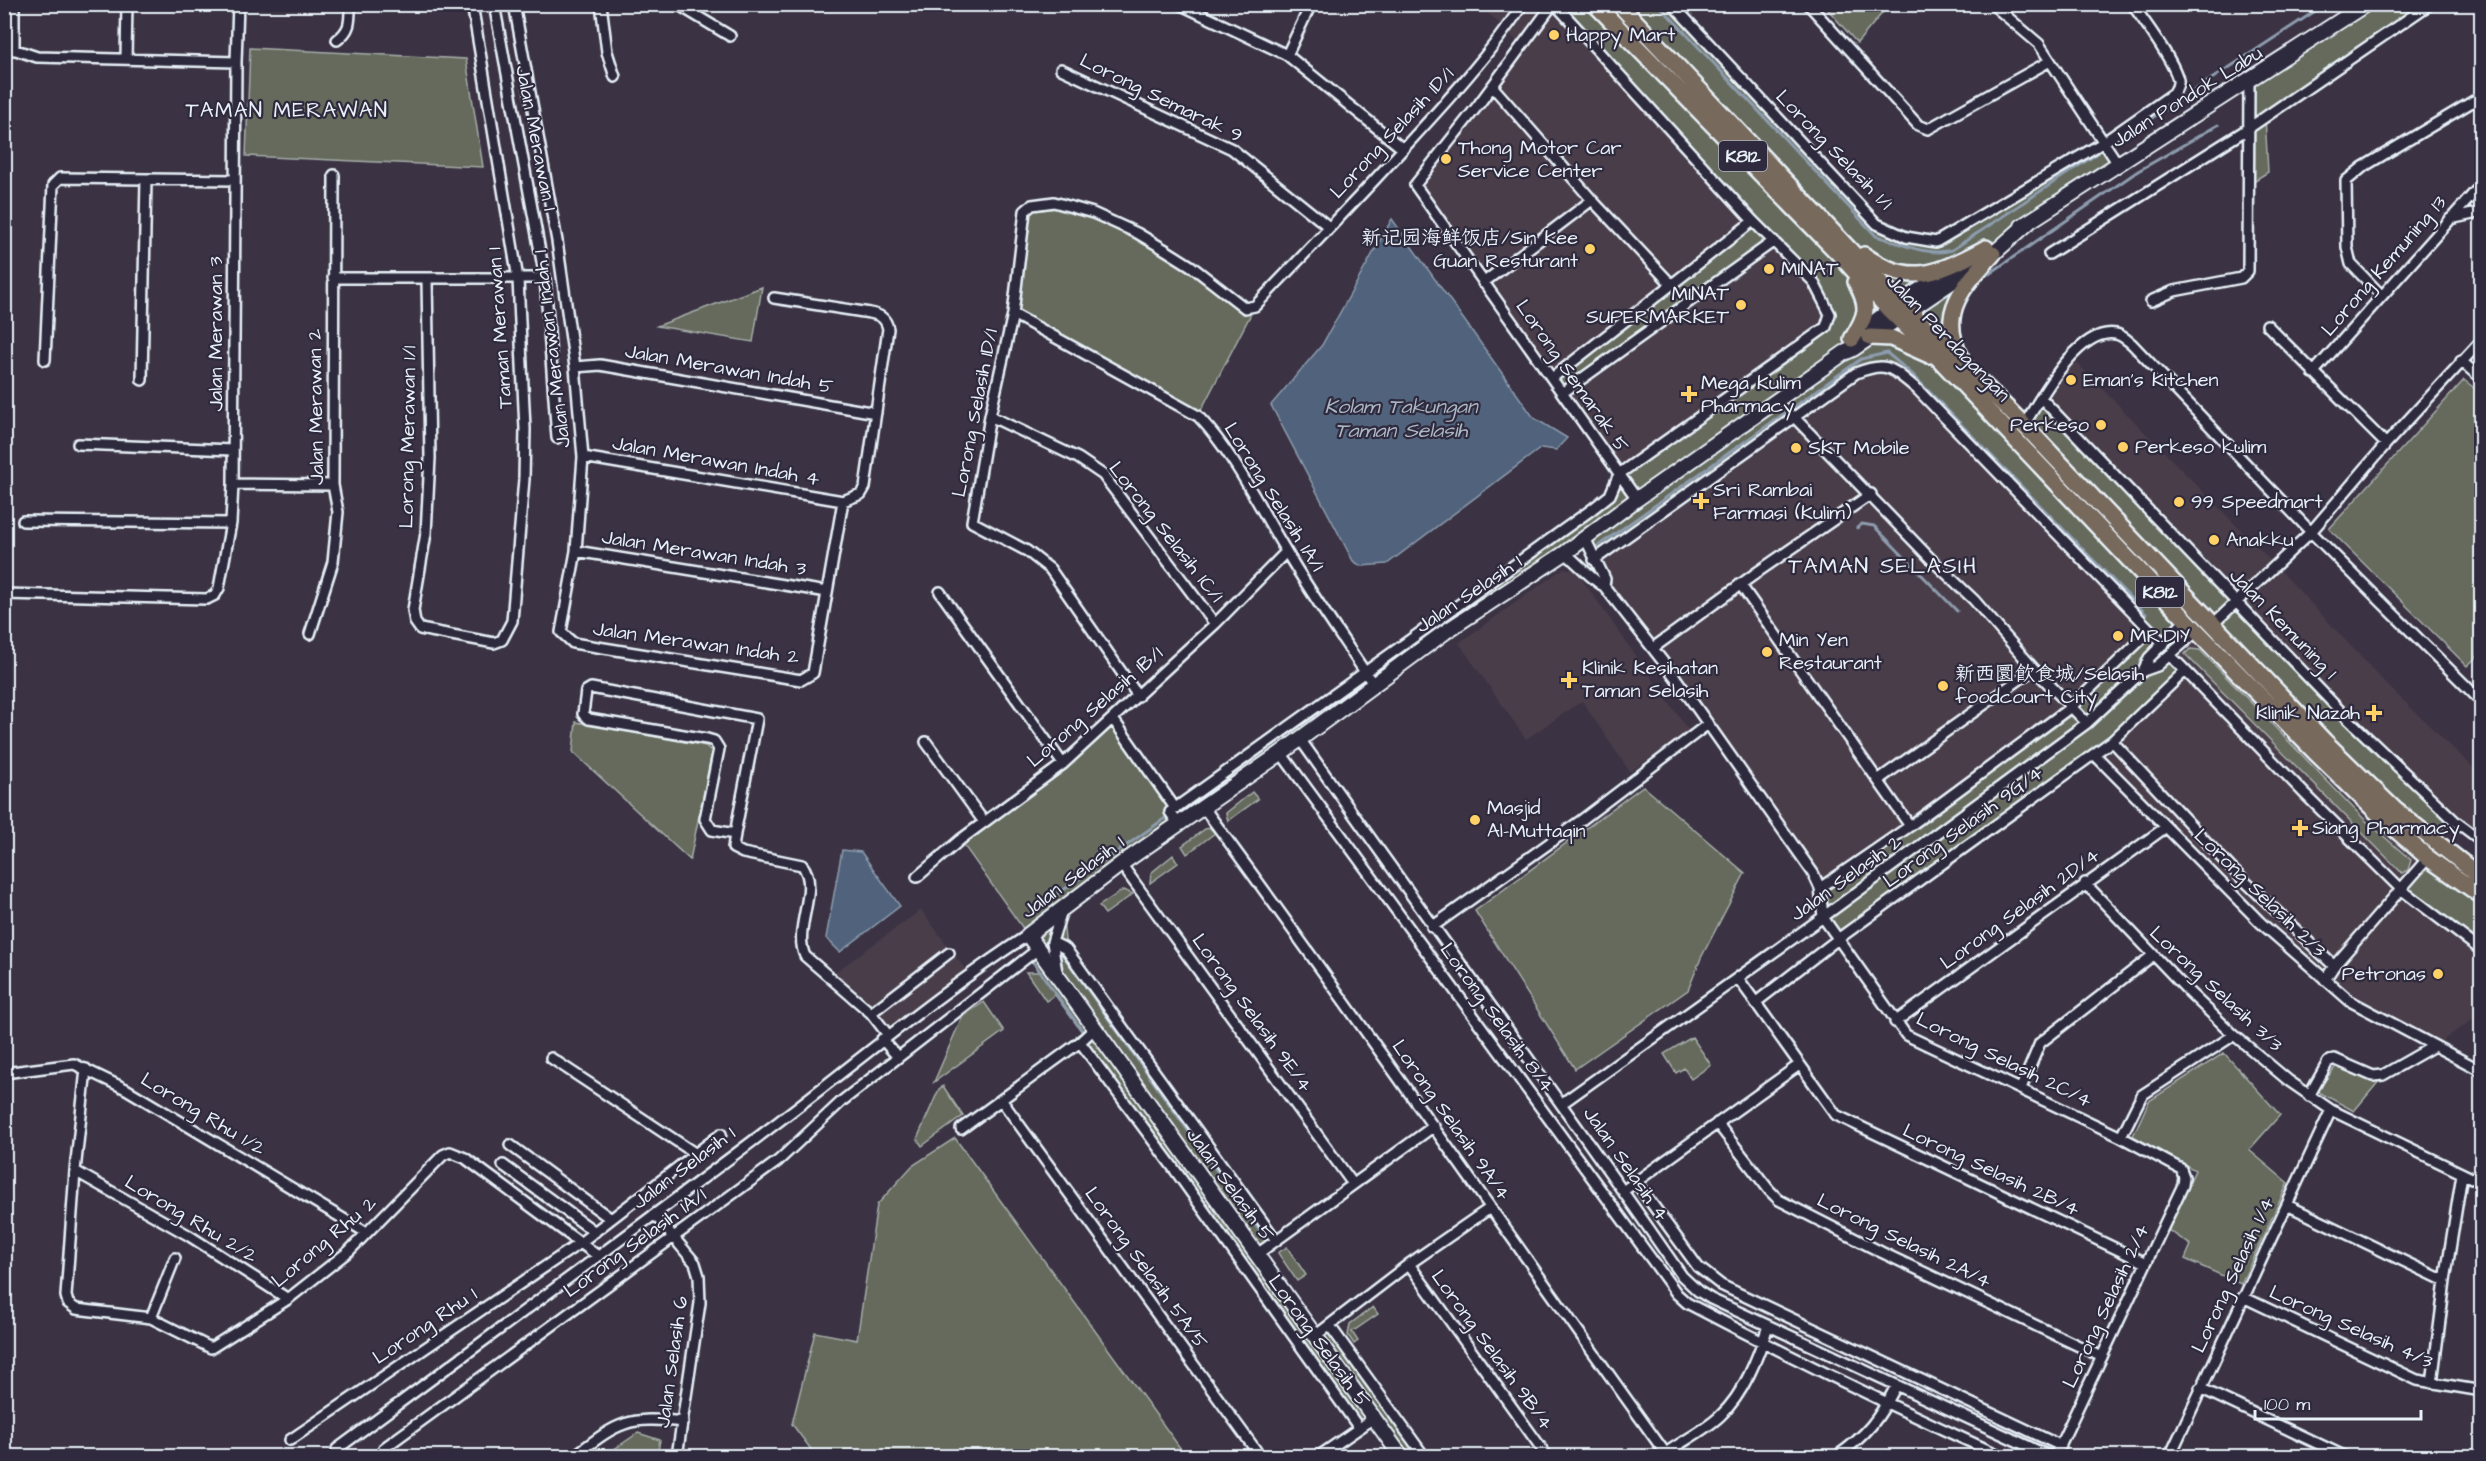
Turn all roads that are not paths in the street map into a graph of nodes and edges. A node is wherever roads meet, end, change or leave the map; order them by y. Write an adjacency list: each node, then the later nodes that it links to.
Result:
1 (14, 4): 24 (street)
2 (127, 4): 26 (street)
3 (238, 4): 28 (street, Jalan Merawan 3)
4 (350, 4): 23 (street)
5 (472, 4): 57 (street, Taman Merawan 1)
6 (494, 4): 35 (street, Jalan Merawan 1)
7 (514, 4): 34 (street, Jalan Merawan Indah 1)
8 (601, 4): 30 (street)
9 (1179, 4): 25 (street)
10 (1311, 4): 25 (street)
11 (1523, 4): 38 (street, Lorong Selasih 1D/1)
12 (1554, 4): 32 (street); 47 (street)
13 (1595, 4): 53 (main road, Jalan Perdagangan / K812)
14 (1619, 4): 49 (main road, Jalan Perdagangan / K812)
15 (1672, 4): 37 (street, Lorong Selasih 1/1)
16 (1808, 4): 27 (street)
17 (1992, 4): 27 (street)
18 (2132, 4): 37 (street, Lorong Selasih 1/1)
19 (2366, 4): 31 (street, Jalan Pondok Labu)
20 (2430, 4): 36 (street)
21 (684, 6): 22 (street)
22 (730, 36)
23 (337, 40)
24 (9, 48): 26 (street)
25 (1287, 56): 38 (street)
26 (126, 59): 28 (street)
27 (2050, 61): 37 (street)
28 (236, 62): 42 (street, Jalan Merawan 3)
29 (1061, 69): 48 (street, Lorong Semarak 9)
30 (615, 77)
31 (2249, 81): 36 (street); 39 (street, Jalan Pondok Labu)
32 (1493, 87): 44 (street); 58 (street, Lorong Semarak 5)
33 (2481, 96): 60 (street)
34 (535, 118): 35 (street); 73 (street, Jalan Merawan Indah 1)
35 (514, 121): 55 (street, Jalan Merawan 1)
36 (2249, 128): 52 (street); 62 (street)
37 (2104, 142): 39 (street)
38 (1403, 149): 48 (street, Lorong Selasih 1D/1)
39 (2118, 164): 51 (street, Jalan Pondok Labu)
40 (334, 175): 54 (street, Jalan Merawan 2)
41 (146, 179): 42 (street); 70 (street); 78 (street)
42 (235, 180): 88 (street, Jalan Merawan 3)
43 (2481, 184): 46 (street, Lorong Kemuning 13)
44 (1592, 200): 58 (street); 59 (street)
45 (2481, 212): 46 (street)
46 (2450, 219): 60 (street, Lorong Kemuning 13)
47 (1753, 221): 50 (street); 59 (street)
48 (1329, 227): 64 (street, Lorong Selasih 1D/1)
49 (1841, 240): 51 (main road); 63 (main road, Jalan Perdagangan / K812)
50 (1774, 242): 79 (street); 90 (street)
51 (1990, 251): 63 (street, Jalan Pondok Labu); 75 (main road)
52 (2049, 254)
53 (1843, 259): 63 (main road, Jalan Perdagangan / K812); 67 (main road)
54 (333, 278): 56 (street); 92 (street, Jalan Merawan 2)
55 (545, 278): 57 (street); 85 (street, Jalan Merawan 1)
56 (427, 279): 57 (street); 115 (street, Lorong Merawan 1/1)
57 (518, 279): 115 (street, Taman Merawan 1)
58 (1483, 283): 76 (street, Lorong Semarak 5)
59 (1672, 285): 76 (street)
60 (2382, 296): 74 (street, Lorong Kemuning 13)
61 (774, 298): 81 (street)
62 (2151, 301)
63 (1900, 310): 66 (street, Jalan Selasih 1); 67 (street, Jalan Selasih 1); 71 (main road, Jalan Perdagangan / K812); 75 (main road, Jalan Perdagangan / K812)
64 (1013, 314): 82 (street, Lorong Selasih 1D/1); 101 (street, Lorong Selasih 1A/1)
65 (2267, 324): 74 (street)
66 (1870, 337): 69 (street, Jalan Selasih 1); 71 (main road)
67 (1852, 339): 69 (street, Jalan Selasih 1)
68 (2481, 340): 72 (street)
69 (1844, 353): 94 (street, Jalan Selasih 1)
70 (45, 360)
71 (1942, 362): 112 (main road, Jalan Perdagangan / K812)
72 (2461, 362): 77 (street); 87 (street)
73 (575, 367): 81 (street, Jalan Merawan Indah 5); 89 (street, Jalan Merawan Indah 1)
74 (2313, 373): 87 (street)
75 (1975, 377): 84 (main road, Jalan Perdagangan / K812)
76 (1552, 378): 79 (street, Lorong Semarak 5)
77 (2481, 379)
78 (142, 380)
79 (1562, 393): 90 (street, Lorong Semarak 5)
80 (2041, 398): 84 (street); 98 (street); 109 (street, Jalan Kemuning 1)
81 (876, 413): 95 (street)
82 (990, 416): 110 (street, Lorong Selasih 1C/1); 125 (street, Lorong Selasih 1D/1)
83 (1793, 416): 93 (street); 103 (street); 113 (street)
84 (2024, 425): 111 (main road, Jalan Perdagangan / K812)
85 (557, 438)
86 (78, 444): 88 (street)
87 (2386, 444): 98 (street)
88 (233, 450): 91 (street, Jalan Merawan 3)
89 (583, 456): 95 (street, Jalan Merawan Indah 4); 100 (street, Jalan Merawan Indah 1)
90 (1619, 474): 94 (street, Lorong Semarak 5); 123 (street)
91 (233, 484): 92 (street); 97 (street, Jalan Merawan 3)
92 (333, 484): 114 (street, Jalan Merawan 2)
93 (1871, 494): 104 (street); 120 (street)
94 (1637, 500): 99 (street, Jalan Selasih 1)
95 (843, 501): 106 (street)
96 (24, 521): 97 (street)
97 (231, 523): 108 (street, Jalan Merawan 3)
98 (2311, 532): 109 (street); 126 (street)
99 (1585, 538): 102 (street, Jalan Selasih 1); 103 (street)
100 (576, 550): 106 (street, Jalan Merawan Indah 3); 116 (street, Jalan Merawan Indah 1)
101 (1286, 552): 110 (street, Lorong Selasih 1B/1); 123 (street, Lorong Selasih 1A/1)
102 (1565, 553): 105 (street); 124 (street, Jalan Selasih 1)
103 (1594, 560): 105 (street)
104 (1740, 584): 118 (street); 137 (street)
105 (1604, 586): 118 (street)
106 (827, 592): 116 (street, Jalan Merawan Indah 2)
107 (940, 592): 136 (street)
108 (4, 594)
109 (2237, 602): 111 (street); 145 (street, Jalan Kemuning 1)
110 (1215, 624): 125 (street, Lorong Selasih 1B/1)
111 (2212, 625): 149 (main road, Jalan Perdagangan / K812)
112 (2191, 626): 117 (street); 119 (street); 146 (main road, Jalan Perdagangan / K812)
113 (2151, 630): 117 (street); 127 (street)
114 (310, 634)
115 (494, 643)
116 (573, 643)
117 (2164, 644): 121 (street)
118 (1653, 648): 130 (street)
119 (2170, 655): 121 (street); 122 (street)
120 (2034, 669): 127 (street); 137 (street)
121 (2143, 671): 129 (street, Jalan Selasih 2)
122 (2185, 671): 132 (street, Lorong Selasih 9G/4); 152 (street)
123 (1366, 674): 124 (street, Lorong Selasih 1A/1); 138 (street)
124 (1374, 686): 131 (street, Jalan Selasih 1)
125 (1138, 696): 128 (street, Lorong Selasih 1B/1)
126 (2481, 702)
127 (2071, 707): 129 (street); 142 (street)
128 (1113, 720): 136 (street, Lorong Selasih 1B/1); 138 (street)
129 (2086, 723): 155 (street, Jalan Selasih 2)
130 (1708, 724): 151 (street); 156 (street)
131 (1300, 739): 134 (street, Jalan Selasih 1); 156 (street, Jalan Selasih 4)
132 (2112, 741): 135 (street, Lorong Selasih 9G/4); 164 (street)
133 (926, 742): 140 (street)
134 (1281, 753): 139 (street, Jalan Selasih 1); 175 (street, Lorong Selasih 8/4)
135 (2094, 754): 143 (street, Lorong Selasih 2/3); 158 (street, Lorong Selasih 9G/4)
136 (1063, 764): 140 (street, Lorong Selasih 1B/1)
137 (1878, 780): 142 (street)
138 (1175, 808): 141 (street)
139 (1204, 808): 141 (street, Jalan Selasih 1); 190 (street, Lorong Selasih 9A/4)
140 (984, 822): 148 (street, Lorong Selasih 1B/1)
141 (1179, 825): 147 (street, Jalan Selasih 1)
142 (1910, 826): 151 (street)
143 (2166, 827): 150 (street, Lorong Selasih 2D/4); 166 (street, Lorong Selasih 2/3)
144 (735, 834): 144 (street); 169 (street)
145 (2481, 841)
146 (2428, 858): 152 (street); 153 (main road, Jalan Perdagangan / K812)
147 (1121, 864): 154 (street, Jalan Selasih 1); 202 (street, Lorong Selasih 9E/4)
148 (917, 877)
149 (2481, 878)
150 (2085, 883): 163 (street, Lorong Selasih 3/3); 170 (street, Lorong Selasih 2D/4)
151 (1820, 888): 155 (street)
152 (2402, 890): 161 (street); 164 (street)
153 (2481, 896)
154 (1062, 910): 157 (street, Jalan Selasih 1); 159 (street)
155 (1823, 917): 158 (street, Lorong Selasih 2C/4); 165 (street, Jalan Selasih 2)
156 (1432, 927): 171 (street, Jalan Selasih 4)
157 (1028, 935): 160 (street, Jalan Selasih 5); 174 (street, Jalan Selasih 1)
158 (1838, 939): 168 (street, Lorong Selasih 9G/4); 170 (street, Lorong Selasih 2C/4)
159 (1052, 942): 167 (street); 211 (street)
160 (1038, 949): 167 (street, Jalan Selasih 5); 178 (street, Lorong Selasih 1A/1)
161 (2481, 951)
162 (949, 953): 169 (street)
163 (2152, 956): 173 (street, Lorong Selasih 3/3); 184 (street)
164 (2334, 966): 166 (street)
165 (1738, 978): 168 (street, Lorong Selasih 2B/4); 187 (street, Jalan Selasih 2)
166 (2325, 980): 177 (street, Lorong Selasih 2/3)
167 (1060, 981): 172 (street, Jalan Selasih 5)
168 (1755, 1003): 180 (street, Lorong Selasih 2B/4)
169 (871, 1013): 174 (street)
170 (1895, 1022): 184 (street, Lorong Selasih 2C/4)
171 (1504, 1026): 175 (street); 187 (street, Jalan Selasih 4)
172 (1094, 1029): 176 (street); 213 (street, Jalan Selasih 5)
173 (2234, 1035): 185 (street, Lorong Selasih 3/3); 193 (street)
174 (885, 1037): 178 (street); 206 (street, Jalan Selasih 1)
175 (1489, 1037): 225 (street, Lorong Selasih 8/4)
176 (1080, 1042): 186 (street); 234 (street, Lorong Selasih 5)
177 (2434, 1046): 182 (street, Lorong Selasih 2/3); 185 (street)
178 (897, 1056): 210 (street, Lorong Selasih 1A/1)
179 (551, 1058): 195 (street)
180 (1799, 1065): 189 (street); 216 (street, Lorong Selasih 2B/4)
181 (86, 1069): 183 (street, Lorong Rhu 1/2); 198 (street); 209 (street, Lorong Rhu 1/2)
182 (2481, 1071)
183 (7, 1073)
184 (2020, 1088): 193 (street, Lorong Selasih 2C/4)
185 (2309, 1096): 188 (street, Lorong Selasih 3/3)
186 (1002, 1101): 191 (street); 242 (street, Lorong Selasih 5A/5)
187 (1561, 1104): 203 (street, Jalan Selasih 4)
188 (2331, 1110): 199 (street); 204 (street, Lorong Selasih 1/4)
189 (1718, 1124): 200 (street); 226 (street, Lorong Selasih 2A/4)
190 (1434, 1126): 202 (street); 205 (street, Lorong Selasih 9A/4)
191 (961, 1129)
192 (721, 1134): 195 (street, Lorong Rhu 1)
193 (2121, 1137): 197 (street, Lorong Selasih 2C/4)
194 (510, 1145): 207 (street)
195 (696, 1154): 207 (street, Lorong Rhu 1)
196 (503, 1165): 208 (street)
197 (2181, 1169): 216 (street, Lorong Selasih 2/4)
198 (75, 1171): 220 (street, Lorong Rhu 2/2); 221 (street)
199 (2462, 1174): 201 (street); 218 (street)
200 (1636, 1182): 203 (street); 236 (street)
201 (2481, 1183)
202 (1353, 1184): 211 (street)
203 (1623, 1191): 223 (street, Jalan Selasih 4)
204 (2287, 1205): 218 (street); 219 (street, Lorong Selasih 1/4)
205 (1490, 1208): 217 (street); 239 (street, Lorong Selasih 9A/4)
206 (655, 1215): 210 (street, Jalan Selasih 6); 214 (street, Jalan Selasih 1)
207 (611, 1219): 208 (street, Lorong Rhu 1)
208 (595, 1232): 212 (street, Lorong Rhu 1)
209 (368, 1233): 212 (street, Lorong Rhu 2); 220 (street, Lorong Rhu 2)
210 (675, 1237): 233 (street, Jalan Selasih 6); 237 (street, Lorong Selasih 1A/1)
211 (1276, 1240): 213 (street)
212 (580, 1243): 214 (street); 235 (street, Lorong Rhu 1)
213 (1256, 1255): 224 (street, Jalan Selasih 5)
214 (598, 1257): 238 (street, Jalan Selasih 1)
215 (174, 1258): 221 (street)
216 (2146, 1263): 226 (street, Lorong Selasih 2/4)
217 (1409, 1264): 222 (street); 246 (street, Lorong Selasih 9B/4)
218 (2445, 1281): 227 (street)
219 (2243, 1297): 227 (street, Lorong Selasih 4/3); 229 (street, Lorong Selasih 1/4)
220 (288, 1299): 221 (street, Lorong Rhu 2)
221 (151, 1318)
222 (1330, 1326): 224 (street); 245 (street)
223 (1768, 1326): 225 (street); 228 (street, Jalan Selasih 4)
224 (1315, 1336): 232 (street, Jalan Selasih 5)
225 (1762, 1342): 231 (street); 239 (street)
226 (2102, 1357): 236 (street, Lorong Selasih 2/4)
227 (2432, 1383): 230 (street, Lorong Selasih 4/3)
228 (1896, 1386): 231 (street); 249 (street, Jalan Selasih 4)
229 (2200, 1389): 251 (street, Lorong Selasih 1/4); 252 (street)
230 (2481, 1391)
231 (1887, 1404): 247 (street); 248 (street)
232 (1374, 1418): 234 (street); 244 (street, Jalan Selasih 5)
233 (683, 1422): 240 (street); 241 (street, Jalan Selasih 6)
234 (1359, 1428): 243 (street)
235 (290, 1440)
236 (2061, 1446): 250 (street, Lorong Selasih 2/4)
237 (384, 1448)
238 (338, 1449)
239 (1664, 1455)
240 (574, 1456)
241 (677, 1456)
242 (1260, 1456)
243 (1319, 1456)
244 (1401, 1456)
245 (1424, 1456)
246 (1547, 1456)
247 (1837, 1456)
248 (2001, 1456)
249 (2049, 1456)
250 (2055, 1456)
251 (2170, 1456)
252 (2344, 1456)

